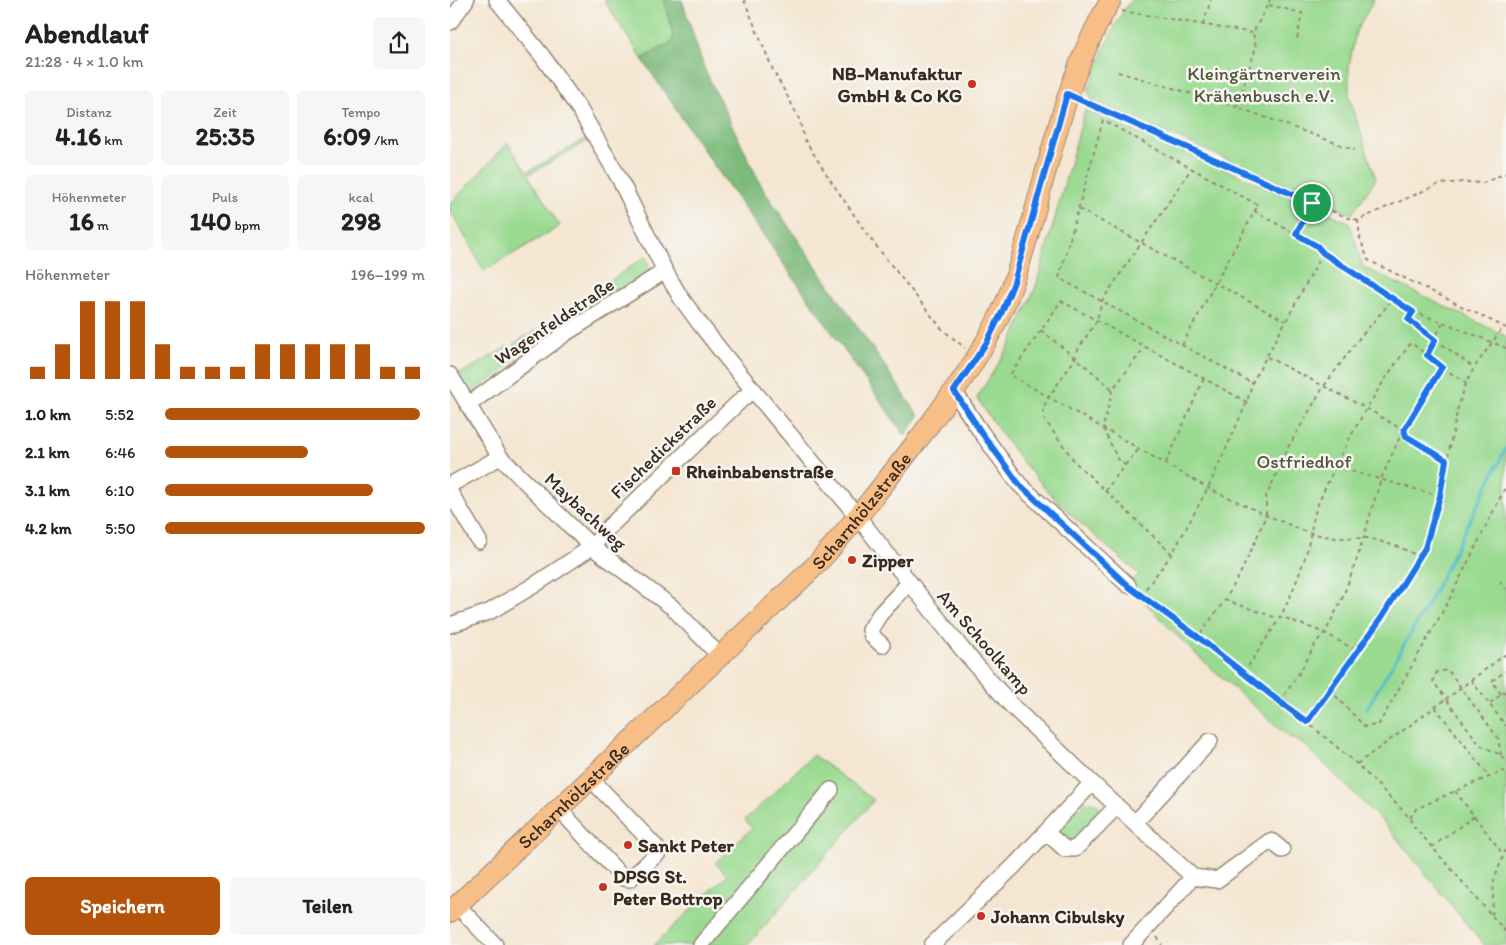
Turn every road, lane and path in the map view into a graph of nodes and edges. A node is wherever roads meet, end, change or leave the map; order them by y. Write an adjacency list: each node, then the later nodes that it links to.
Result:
1 (466, 0): 8 (street)
2 (497, 0): 25 (street)
3 (744, 0): 41 (path)
4 (1211, 0): 9 (path)
5 (1270, 0): 7 (path)
6 (1110, 3): 9 (path); 13 (main road, Scharnhölzstraße)
7 (1269, 5): 10 (path); 11 (path)
8 (450, 22)
9 (1203, 24): 10 (path)
10 (1253, 33): 14 (path)
11 (1297, 40)
12 (1118, 72): 14 (path)
13 (1067, 94): 18 (path); 41 (main road, Scharnhölzstraße)
14 (1237, 108): 15 (path)
15 (1355, 150)
16 (1192, 169): 19 (path); 20 (path); 23 (path)
17 (1506, 173): 21 (path)
18 (1312, 203): 21 (path); 22 (path)
19 (1078, 210): 23 (path); 28 (path)
20 (1254, 211): 22 (path); 26 (path)
21 (1358, 220): 33 (path)
22 (1296, 234): 24 (path)
23 (1142, 243): 26 (path); 28 (path)
24 (1323, 253): 27 (path); 31 (path)
25 (665, 271): 51 (street); 56 (street, Wagenfeldstraße)
26 (1215, 283): 31 (path); 37 (path)
27 (1393, 299): 29 (path); 50 (path)
28 (1102, 301): 30 (path); 37 (path)
29 (1413, 312): 32 (path); 35 (path)
30 (1097, 320): 34 (path); 38 (path); 43 (path)
31 (1286, 322): 42 (path)
32 (1443, 322): 35 (path); 36 (path)
33 (1504, 327): 36 (path)
34 (1040, 330): 43 (path); 54 (path)
35 (1435, 340): 40 (path); 45 (path)
36 (1492, 342): 39 (path); 45 (path)
37 (1182, 345): 48 (path)
38 (1145, 346): 47 (path); 52 (path)
39 (1506, 348)
40 (1427, 355): 44 (path); 57 (path)
41 (977, 357): 53 (main road, Scharnhölzstraße)
42 (1267, 357): 48 (path); 50 (path)
43 (1075, 359): 52 (path); 54 (path)
44 (1442, 367): 49 (path); 59 (path)
45 (1474, 368): 49 (path)
46 (450, 375): 56 (street, Maybachweg)
47 (1204, 378): 55 (path); 63 (path)
48 (1252, 383): 55 (path)
49 (1466, 383): 62 (path)
50 (1324, 386): 57 (path); 73 (path)
51 (754, 390): 74 (street); 78 (street, Fischedickstraße)
52 (1113, 390): 58 (path)
53 (949, 398): 74 (main road, Scharnhölzstraße); 83 (street)
54 (1048, 398): 58 (path); 70 (path)
55 (1247, 402): 69 (path)
56 (468, 405): 61 (street, Maybachweg)
57 (1366, 408): 59 (path); 65 (path)
58 (1103, 427): 60 (path); 64 (path)
59 (1404, 430): 62 (path); 66 (path)
60 (1140, 448): 63 (path); 64 (path)
61 (500, 457): 67 (street); 78 (street, Maybachweg)
62 (1446, 460): 72 (path)
63 (1166, 463): 69 (path)
64 (1125, 465): 70 (path)
65 (1336, 467): 66 (path); 75 (path)
66 (1381, 479): 72 (path); 76 (path)
67 (450, 485)
68 (1506, 486): 99 (path)
69 (1208, 488): 73 (path); 79 (path)
70 (1105, 491): 79 (path)
71 (450, 492): 77 (street)
72 (1440, 496): 80 (path)
73 (1266, 515): 75 (path); 86 (path)
74 (858, 517): 82 (street, Am Schoolkamp); 94 (main road, Scharnhölzstraße)
75 (1309, 533): 76 (path); 87 (path)
76 (1362, 539): 80 (path); 89 (path)
77 (479, 541)
78 (592, 547): 88 (street, Fischedickstraße); 94 (street, Maybachweg)
79 (1172, 554): 85 (path)
80 (1420, 557): 92 (path)
81 (1500, 581): 84 (path)
82 (909, 583): 91 (street); 115 (street, Am Schoolkamp)
83 (1128, 586): 85 (path)
84 (1506, 589)
85 (1141, 595): 90 (path)
86 (1225, 600): 87 (path); 90 (path)
87 (1280, 618): 89 (path); 96 (path)
88 (450, 625)
89 (1325, 633): 92 (path); 103 (path)
90 (1198, 637): 96 (path)
91 (882, 645)
92 (1357, 652): 99 (path)
93 (1506, 654): 97 (path)
94 (720, 655): 114 (main road, Scharnhölzstraße)
95 (1506, 671): 101 (path)
96 (1244, 673): 103 (path)
97 (1471, 680): 98 (path); 104 (path)
98 (1461, 687): 102 (path); 102 (path); 109 (path)
99 (1330, 690): 106 (path)
100 (1506, 691): 101 (path)
101 (1502, 694): 104 (path)
102 (1446, 699): 105 (path); 109 (path)
103 (1280, 702): 106 (path)
104 (1489, 704): 107 (path)
105 (1435, 707): 111 (path); 113 (path)
106 (1307, 722): 111 (path)
107 (1506, 726)
108 (1210, 741): 122 (street)
109 (1500, 756): 110 (path)
110 (1506, 763)
111 (1357, 764): 121 (path)
112 (1506, 770): 113 (path)
113 (1489, 777): 117 (path)
114 (591, 779): 119 (main road, Scharnhölzstraße); 119 (street)
115 (1092, 783): 118 (street, Am Schoolkamp); 123 (street)
116 (831, 790): 133 (street)
117 (1455, 790): 120 (path); 121 (path)
118 (1117, 806): 122 (street, Am Schoolkamp); 123 (street)
119 (559, 809): 129 (main road, Scharnhölzstraße)
120 (1474, 816): 124 (path); 127 (path)
121 (1410, 818): 124 (path)
122 (1135, 822): 128 (street, Am Schoolkamp)
123 (1046, 834): 134 (street)
124 (1432, 847): 130 (path)
125 (1506, 849): 127 (path)
126 (1282, 850): 128 (street)
127 (1503, 854): 130 (path)
128 (1193, 877): 135 (street)
129 (454, 908): 132 (street)
130 (1492, 915): 131 (path)
131 (1506, 931)
132 (495, 945)
133 (701, 945)
134 (932, 945)
135 (1131, 945)

